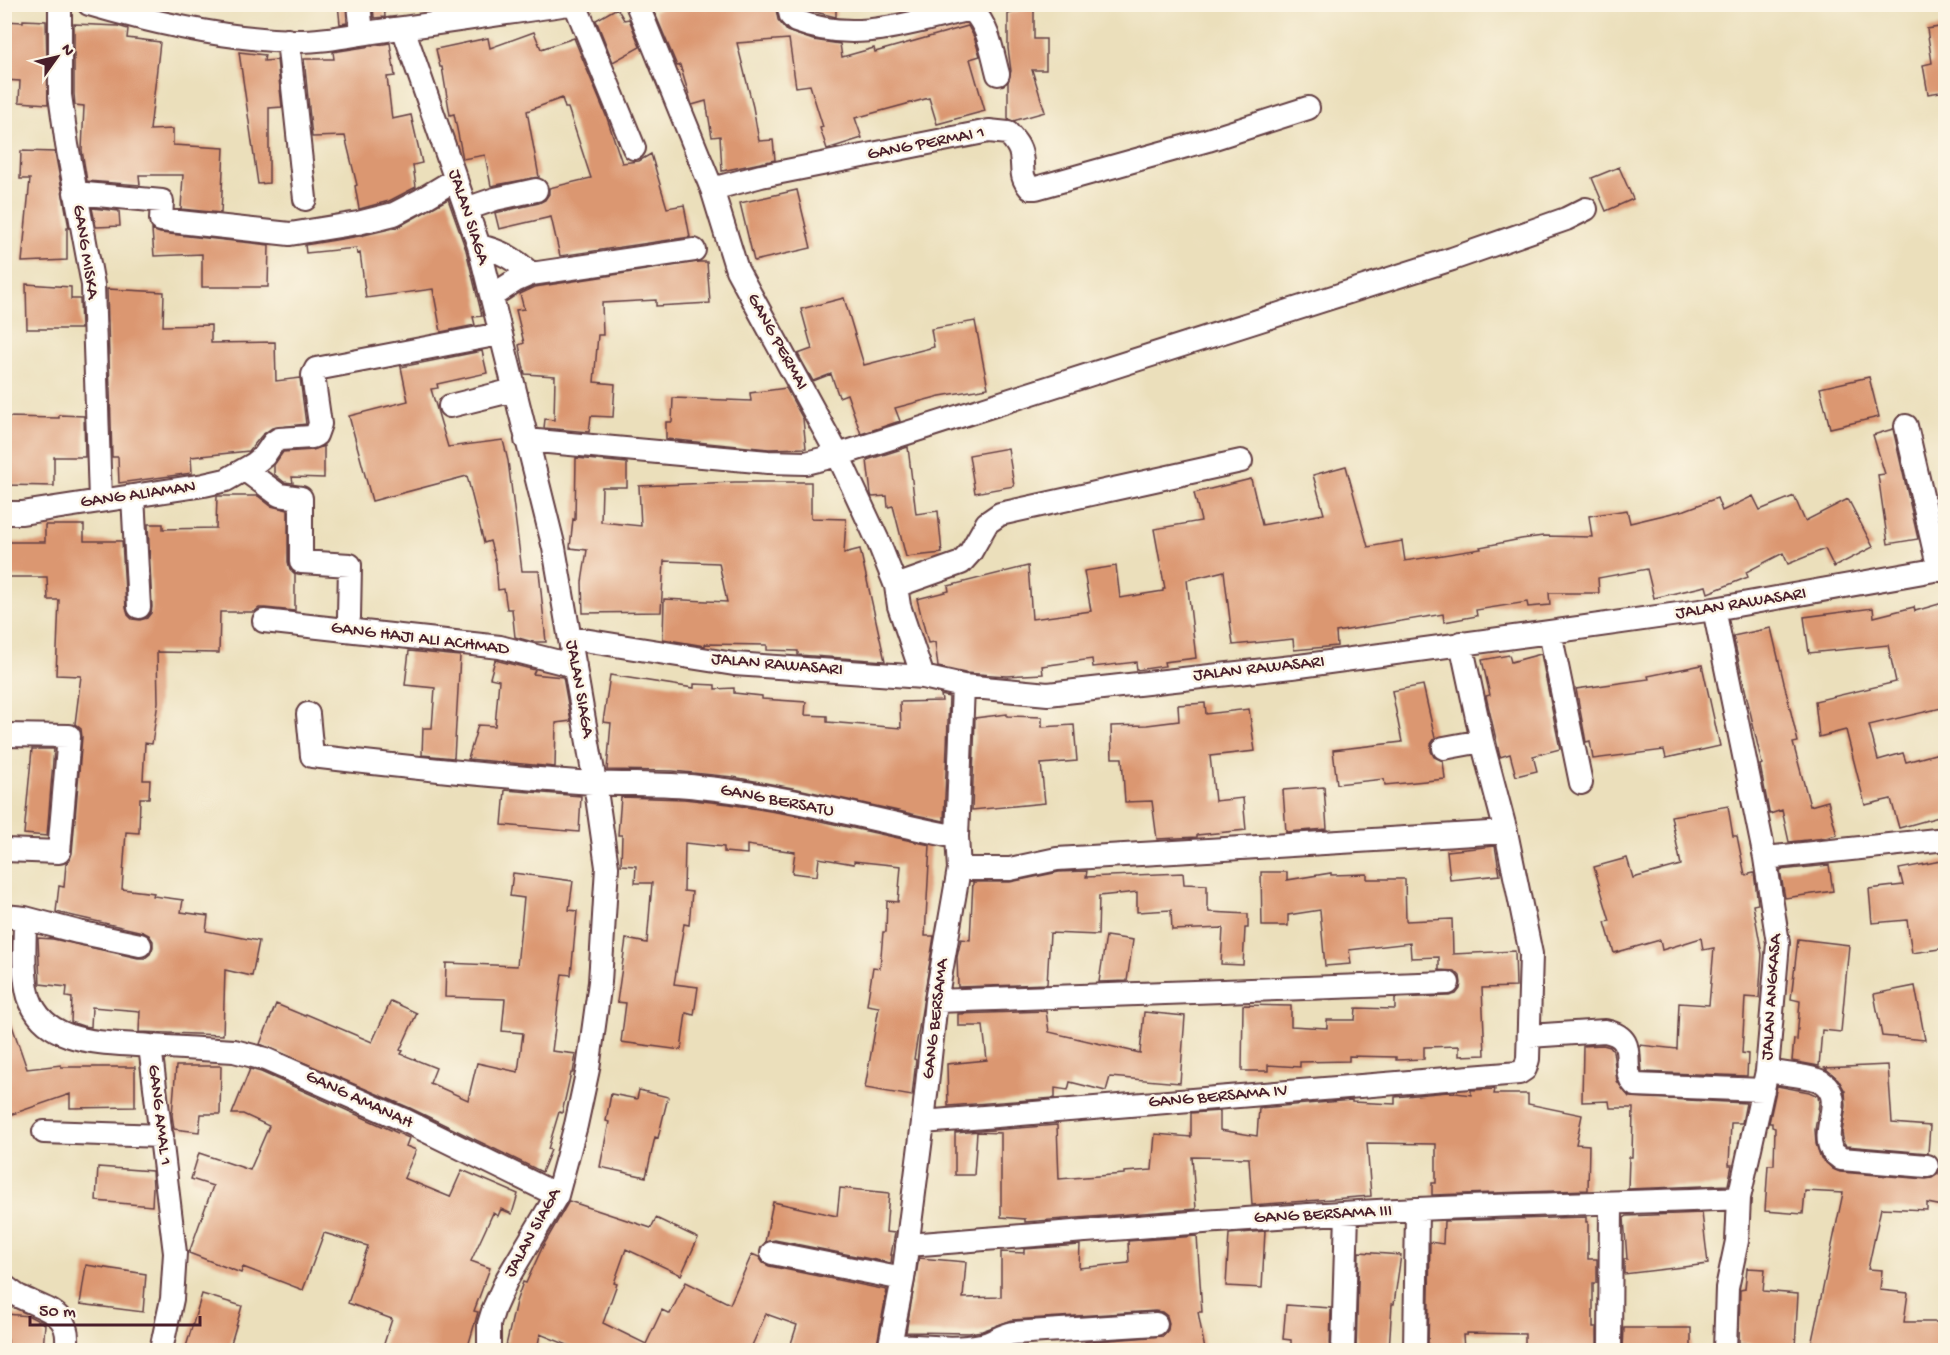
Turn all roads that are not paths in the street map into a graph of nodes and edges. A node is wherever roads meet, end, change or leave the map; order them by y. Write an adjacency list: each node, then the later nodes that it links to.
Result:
1 (60, 4): 18 (street, GANG MISKA)
2 (359, 4): 10 (street)
3 (569, 4): 8 (street)
4 (575, 4): 14 (street)
5 (637, 4): 16 (street, GANG PERMAI)
6 (788, 4): 12 (street)
7 (101, 6): 11 (street)
8 (461, 12): 9 (street)
9 (403, 28): 10 (street); 15 (street, JALAN SIAGA)
10 (362, 33): 11 (street)
11 (288, 40): 19 (street)
12 (998, 74)
13 (1308, 108): 16 (street, GANG PERMAI 1)
14 (634, 148)
15 (456, 179): 18 (street); 20 (street, JALAN SIAGA)
16 (712, 189): 31 (street, GANG PERMAI)
17 (536, 190): 20 (street)
18 (75, 193): 35 (street, GANG MISKA)
19 (305, 199)
20 (466, 209): 22 (street, JALAN SIAGA)
21 (1586, 209): 31 (street)
22 (479, 246): 24 (street); 25 (street, JALAN SIAGA)
23 (694, 249): 24 (street)
24 (531, 274): 25 (street)
25 (492, 296): 26 (street, JALAN SIAGA)
26 (500, 334): 27 (street, JALAN SIAGA); 33 (street, GANG ALIAMAN)
27 (514, 390): 28 (street); 30 (street, JALAN SIAGA)
28 (450, 406)
29 (1906, 426): 37 (street)
30 (526, 440): 31 (street); 44 (street, JALAN SIAGA)
31 (838, 454): 38 (street, GANG PERMAI)
32 (1241, 461): 38 (street)
33 (245, 470): 34 (street, GANG ALIAMAN); 41 (street)
34 (133, 496): 35 (street, GANG ALIAMAN); 39 (street)
35 (100, 500): 36 (street, GANG ALIAMAN)
36 (4, 513)
37 (1942, 569): 40 (street, JALAN RAWASARI)
38 (896, 586): 47 (street, GANG PERMAI)
39 (139, 607)
40 (1714, 609): 43 (street, JALAN RAWASARI); 59 (street, JALAN ANGKASA)
41 (349, 617)
42 (264, 621): 46 (street, GANG HAJI ALI ACHMAD)
43 (1550, 632): 45 (street, JALAN RAWASARI); 54 (street)
44 (571, 638): 46 (street, JALAN SIAGA); 47 (street, JALAN RAWASARI)
45 (1461, 644): 48 (street, JALAN RAWASARI); 51 (street)
46 (575, 666): 53 (street, JALAN SIAGA)
47 (923, 677): 48 (street, JALAN RAWASARI)
48 (963, 686): 56 (street, GANG BERSAMA)
49 (308, 714): 53 (street, GANG BERSATU)
50 (4, 735): 58 (street)
51 (1482, 741): 52 (street); 55 (street)
52 (1444, 748)
53 (596, 783): 56 (street, GANG BERSATU); 72 (street, JALAN SIAGA)
54 (1581, 783)
55 (1506, 832): 60 (street); 65 (street)
56 (957, 837): 60 (street, GANG BERSAMA)
57 (1946, 839): 59 (street)
58 (4, 850)
59 (1765, 858): 67 (street, JALAN ANGKASA)
60 (959, 869): 64 (street, GANG BERSAMA)
61 (15, 917): 62 (street); 66 (street, GANG AMAL 1)
62 (140, 945)
63 (1448, 983): 64 (street)
64 (936, 1001): 68 (street, GANG BERSAMA)
65 (1529, 1036): 67 (street); 68 (street, GANG BERSAMA IV)
66 (150, 1046): 70 (street, GANG AMAL 1); 72 (street, GANG AMANAH)
67 (1765, 1081): 71 (street); 73 (street, JALAN ANGKASA)
68 (923, 1122): 77 (street, GANG BERSAMA)
69 (44, 1132): 70 (street)
70 (162, 1136): 84 (street, GANG AMAL 1)
71 (1927, 1166)
72 (557, 1195): 85 (street, JALAN SIAGA)
73 (1739, 1198): 74 (street, GANG BERSAMA III); 89 (street, JALAN ANGKASA)
74 (1611, 1204): 75 (street, GANG BERSAMA III); 88 (street)
75 (1417, 1209): 76 (street, GANG BERSAMA III); 87 (street)
76 (1347, 1214): 77 (street, GANG BERSAMA III); 86 (street)
77 (907, 1245): 79 (street, GANG BERSAMA)
78 (772, 1253): 79 (street)
79 (903, 1280): 82 (street, GANG BERSAMA)
80 (4, 1286): 83 (street)
81 (1156, 1324): 82 (street)
82 (889, 1348)
83 (66, 1350)
84 (161, 1350)
85 (489, 1350)
86 (1343, 1350)
87 (1415, 1350)
88 (1610, 1350)
89 (1725, 1350)

